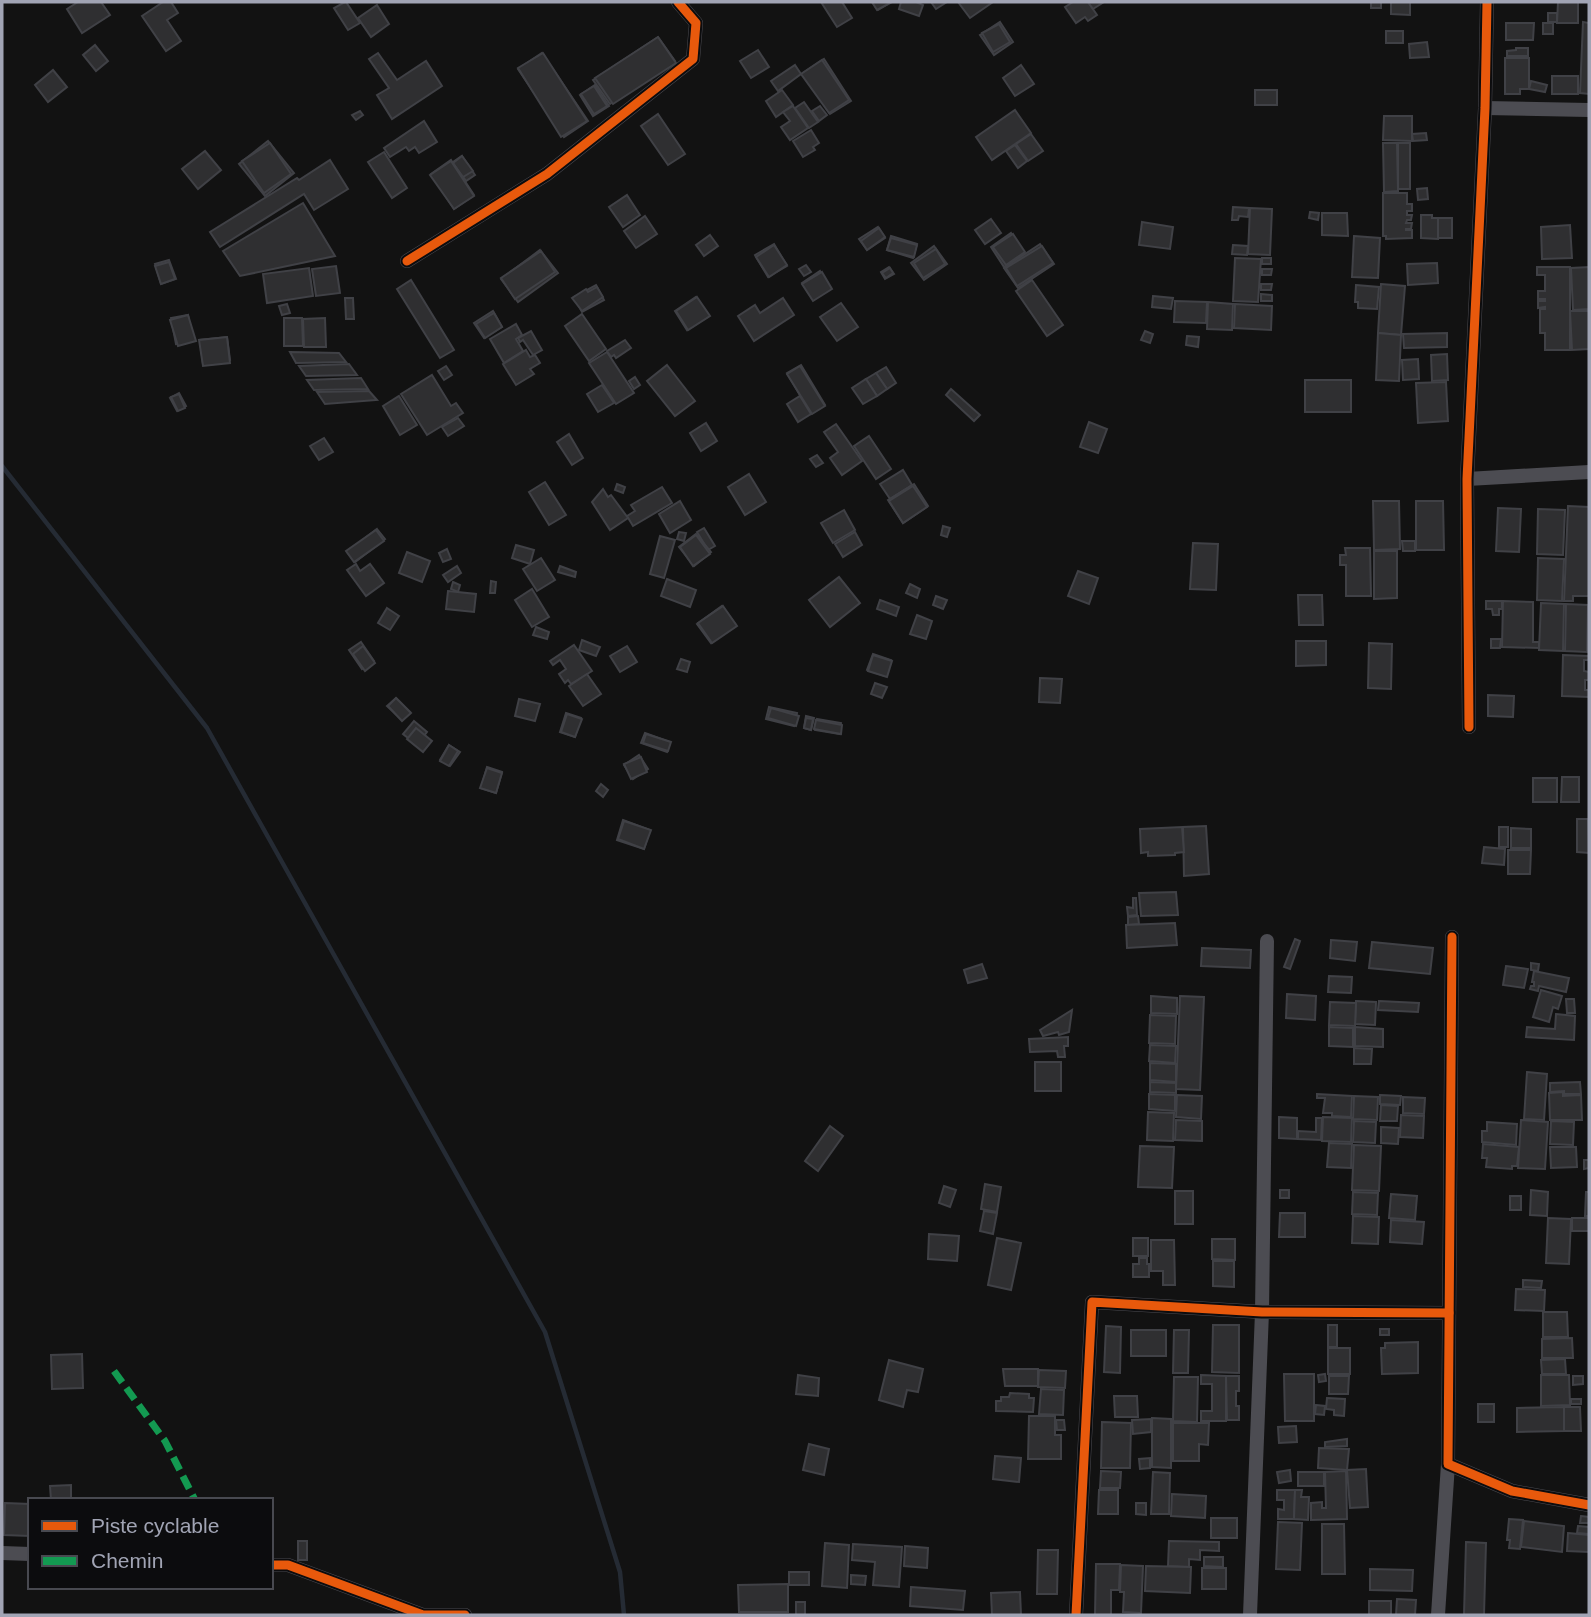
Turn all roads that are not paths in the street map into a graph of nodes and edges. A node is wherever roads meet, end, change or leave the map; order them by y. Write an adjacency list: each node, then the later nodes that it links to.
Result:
1 (678, 2): 5 (street)
2 (1487, 2): 3 (street)
3 (1485, 108): 4 (street); 7 (street)
4 (1589, 110)
5 (407, 261)
6 (1589, 472): 7 (street)
7 (1467, 479): 8 (street)
8 (1469, 727)
9 (1452, 937): 12 (street)
10 (1267, 941): 11 (street)
11 (1262, 1312): 12 (street); 19 (street); 20 (street)
12 (1449, 1312): 13 (street)
13 (1448, 1464): 14 (street); 21 (street)
14 (1589, 1504)
15 (2, 1553): 16 (street)
16 (28, 1554)
17 (273, 1565): 18 (street)
18 (465, 1615)
19 (1076, 1615)
20 (1250, 1615)
21 (1438, 1615)

